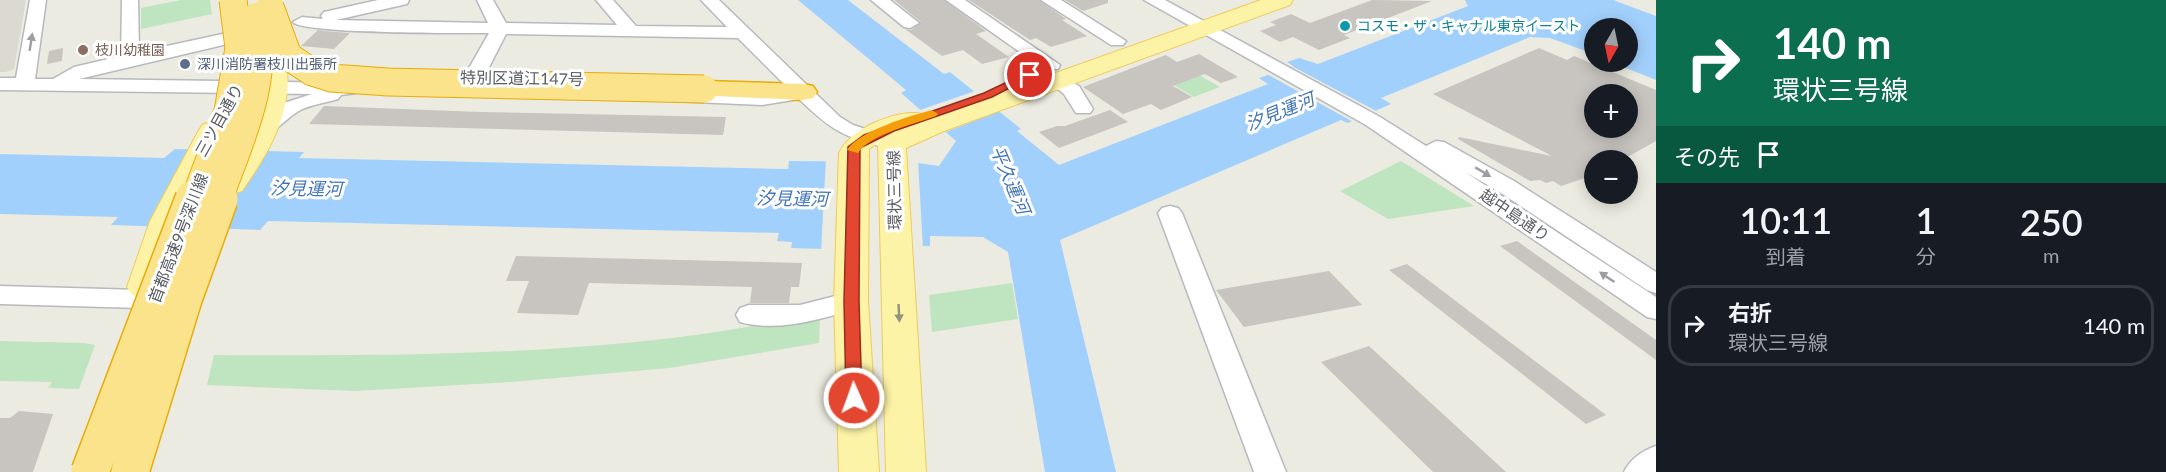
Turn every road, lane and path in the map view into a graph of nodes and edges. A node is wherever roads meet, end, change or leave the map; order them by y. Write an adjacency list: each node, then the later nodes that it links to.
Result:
1 (38, 0): 32 (street, one-way to 1)
2 (130, 0): 27 (street)
3 (234, 0): 25 (main road, 三ツ目通り); 50 (highway, 首都高速9号深川線, bridge)
4 (253, 0): 57 (highway, 首都高速9号深川線, bridge)
5 (259, 0): 22 (main road)
6 (267, 0): 35 (highway, bridge)
7 (401, 0): 17 (street)
8 (485, 0): 21 (street)
9 (604, 0): 23 (street)
10 (709, 0): 24 (street)
11 (879, 0): 20 (street)
12 (954, 0): 28 (street)
13 (1050, 0): 26 (street)
14 (1152, 0): 19 (street, 越中島通り)
15 (1237, 0): 19 (main road, 環状三号線)
16 (1282, 0): 19 (main road, 環状三号線)
17 (367, 4): 18 (street)
18 (302, 22): 21 (street); 22 (street)
19 (1194, 22): 26 (main road, 環状三号線); 28 (main road, 環状三号線); 38 (street, 越中島通り)
20 (910, 23)
21 (500, 29): 23 (street); 29 (street)
22 (267, 30): 25 (street); 30 (main road)
23 (631, 31): 24 (street)
24 (743, 33): 35 (street)
25 (242, 35): 27 (street); 34 (main road, 三ツ目通り)
26 (1117, 41): 28 (main road, 環状三号線)
27 (130, 60): 33 (street)
28 (1054, 73): 37 (street); 40 (main road, 環状三号線)
29 (474, 76): 30 (street, 特別区道江147号); 35 (street, 特別区道江147号)
30 (277, 83): 34 (street, 特別区道江147号); 36 (street, 特別区道江147号); 39 (main road)
31 (0, 84): 32 (street, 特別区道江147号)
32 (25, 84): 33 (street, 特別区道江147号)
33 (54, 85): 34 (street, 特別区道江147号)
34 (240, 86): 44 (main road, 三ツ目通り)
35 (803, 92): 36 (street, 特別区道江147号); 40 (street)
36 (462, 93): 39 (street, 特別区道江147号)
37 (1083, 109)
38 (1373, 121): 42 (street, 越中島通り, one-way to 42); 46 (street, 越中島通り, one-way to 38)
39 (262, 128): 57 (main road, bridge)
40 (876, 150): 45 (main road); 49 (main road, 環状三号線, one-way to 49)
41 (1170, 213): 60 (street)
42 (1656, 284)
43 (0, 296): 44 (street)
44 (140, 299): 54 (main road, 三ツ目通り)
45 (851, 301): 47 (street); 48 (main road)
46 (1656, 310)
47 (749, 315)
48 (854, 379): 49 (main road); 51 (main road)
49 (903, 379): 52 (main road, 環状三号線)
50 (116, 400): 55 (highway, 首都高速9号深川線, bridge); 56 (highway, bridge)
51 (855, 417): 52 (main road); 58 (main road)
52 (905, 418): 59 (main road, 環状三号線)
53 (1656, 459): 61 (street)
54 (84, 472)
55 (90, 472)
56 (97, 472)
57 (129, 472)
58 (859, 472)
59 (906, 472)
60 (1270, 472)
61 (1641, 472)

